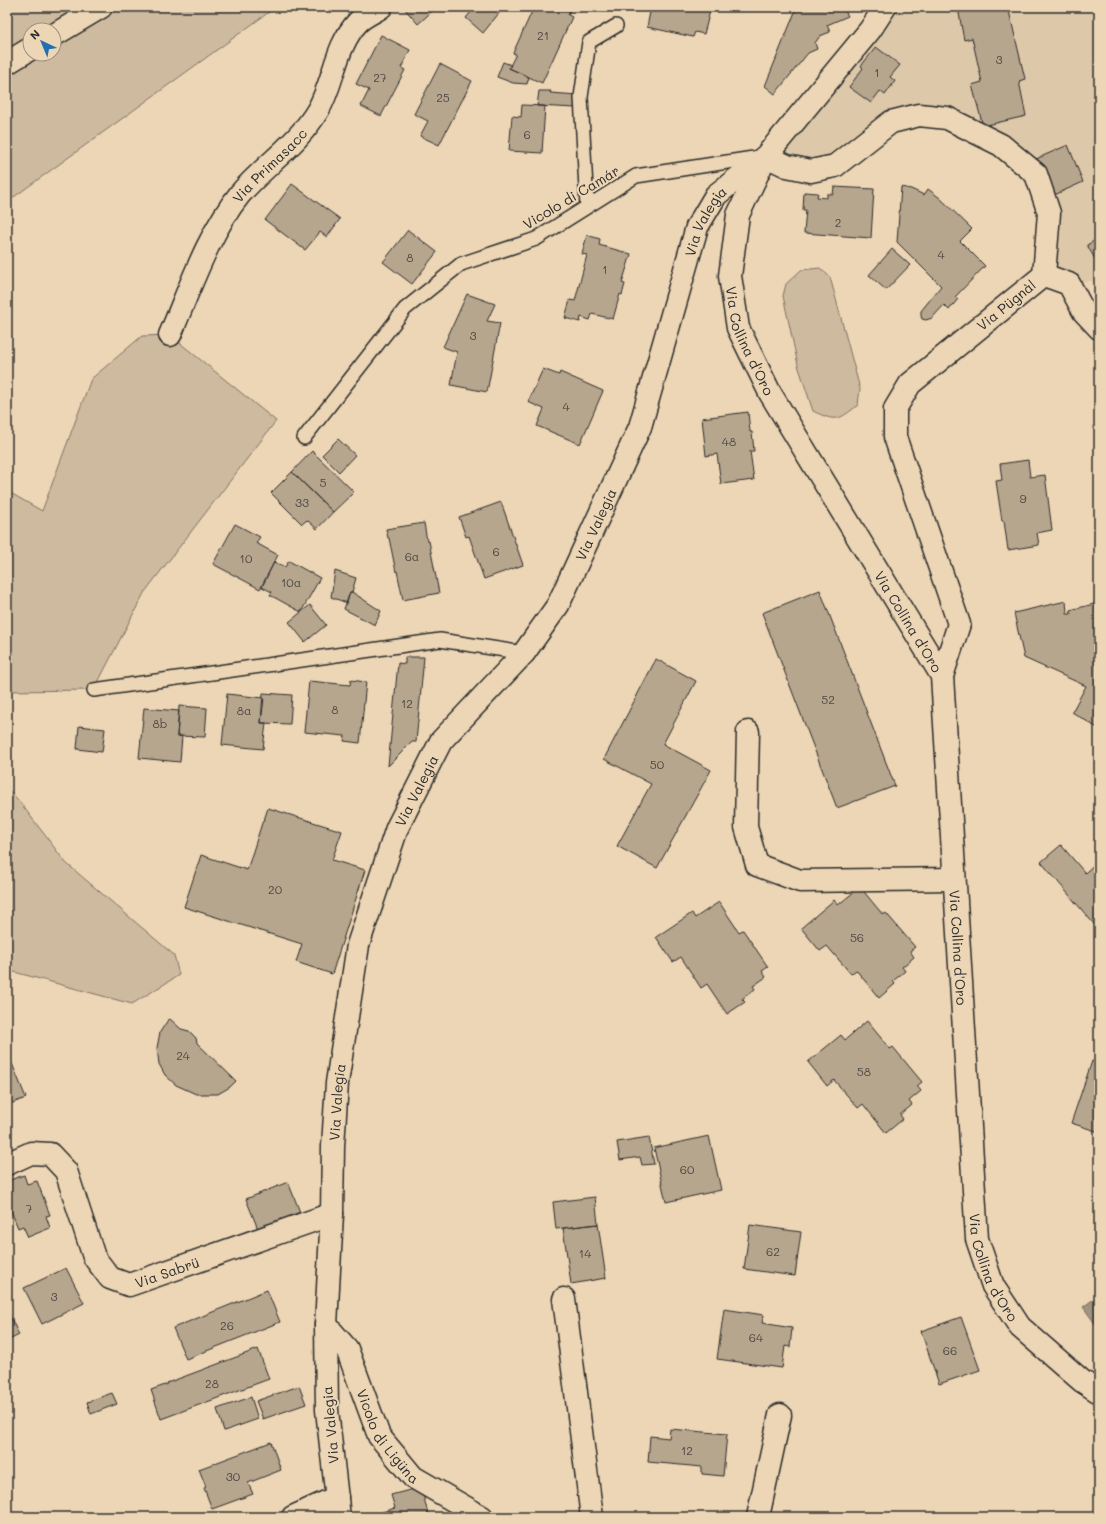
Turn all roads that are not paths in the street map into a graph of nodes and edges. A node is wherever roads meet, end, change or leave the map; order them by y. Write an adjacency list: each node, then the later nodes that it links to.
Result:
1 (101, 7): 5 (street)
2 (381, 7): 12 (street, Via Primasacc)
3 (885, 7): 8 (street, Via Collina d'Oro)
4 (616, 26): 9 (lane)
5 (62, 30)
6 (22, 54): 7 (street)
7 (7, 62)
8 (766, 156): 9 (lane, Vicolo di Camár); 10 (street, Via Pügnàl); 14 (street, Via Valegia); 15 (street, Via Collina d'Oro)
9 (587, 207): 13 (lane, Vicolo di Camár)
10 (1044, 275): 11 (street); 15 (street, Via Pügnàl)
11 (1099, 328)
12 (170, 335)
13 (304, 438)
14 (524, 654): 16 (lane); 20 (street, Via Valegia)
15 (942, 676): 18 (street, Via Collina d'Oro)
16 (94, 690)
17 (748, 732): 18 (street)
18 (954, 879): 23 (street, Via Collina d'Oro)
19 (7, 1164): 20 (street, Via Sabrü)
20 (332, 1214): 22 (street, Via Valegia)
21 (564, 1300): 28 (street)
22 (326, 1325): 25 (street, Via Valegia); 27 (street, Vicolo di Ligüna)
23 (1099, 1392)
24 (780, 1415): 29 (street)
25 (338, 1507): 26 (street)
26 (293, 1517)
27 (482, 1517)
28 (592, 1517)
29 (758, 1517)

